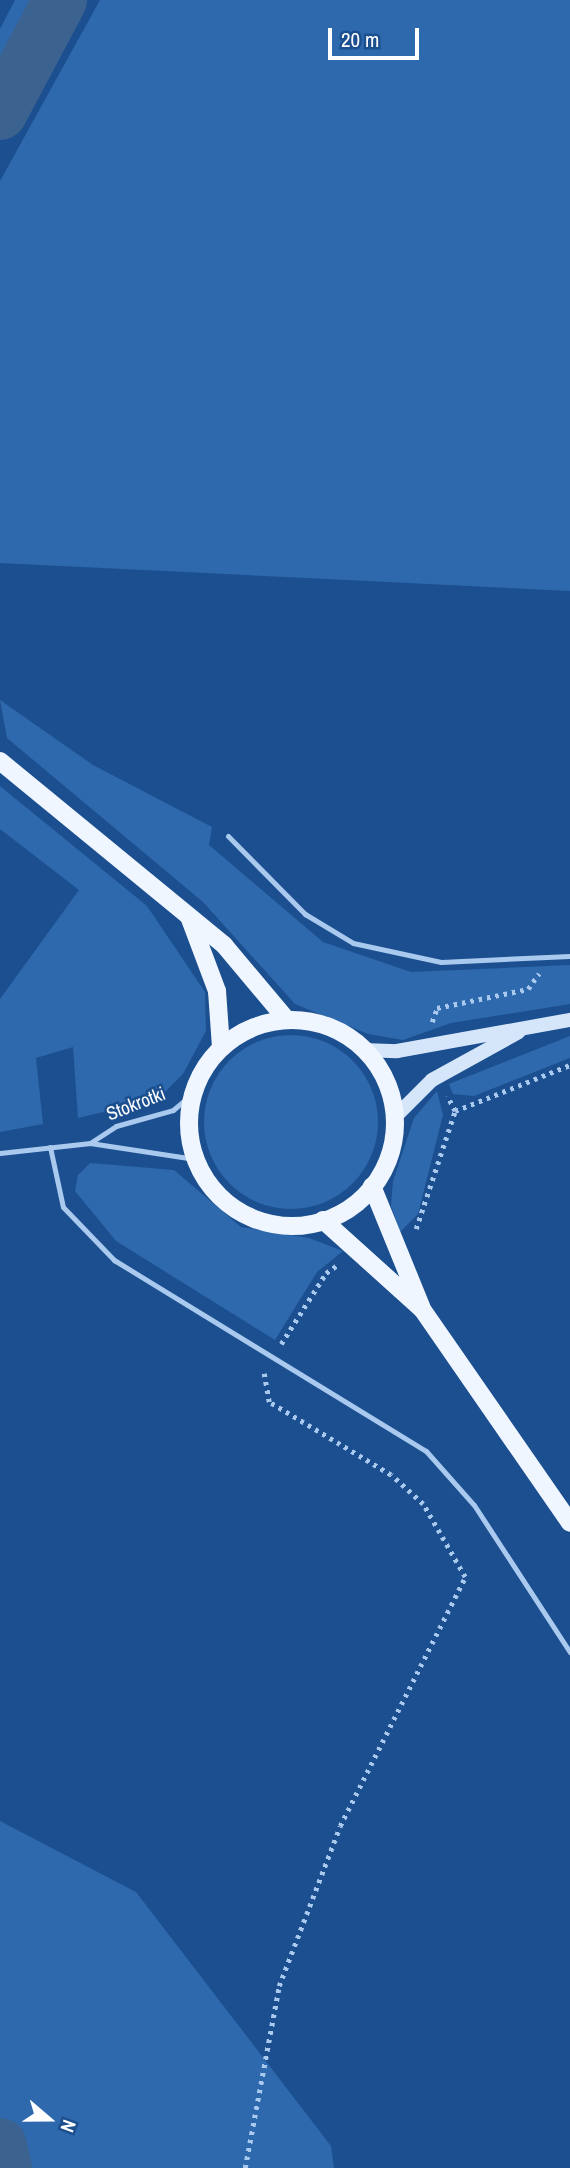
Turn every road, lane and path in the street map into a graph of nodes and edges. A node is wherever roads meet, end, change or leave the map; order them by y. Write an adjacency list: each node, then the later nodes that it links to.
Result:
1 (0, 761): 3 (main road)
2 (228, 836): 4 (lane)
3 (190, 919): 5 (main road); 8 (main road)
4 (570, 956)
5 (287, 1020): 8 (main road); 9 (main road)
6 (570, 1020): 7 (street)
7 (523, 1029): 9 (street); 13 (street)
8 (221, 1048): 11 (main road)
9 (364, 1050): 13 (main road)
10 (570, 1065): 12 (path)
11 (193, 1093): 14 (lane, Stokrotki); 17 (main road)
12 (455, 1111)
13 (395, 1117): 18 (main road)
14 (90, 1143): 15 (lane, Stokrotki); 17 (lane, Stokrotki)
15 (50, 1147): 16 (lane, Stokrotki); 23 (lane)
16 (0, 1153)
17 (195, 1159): 19 (main road)
18 (372, 1186): 19 (main road); 20 (main road)
19 (323, 1220): 20 (main road)
20 (422, 1309): 21 (main road)
21 (570, 1522)
22 (446, 1619): 24 (path)
23 (570, 1653)
24 (246, 2168)

